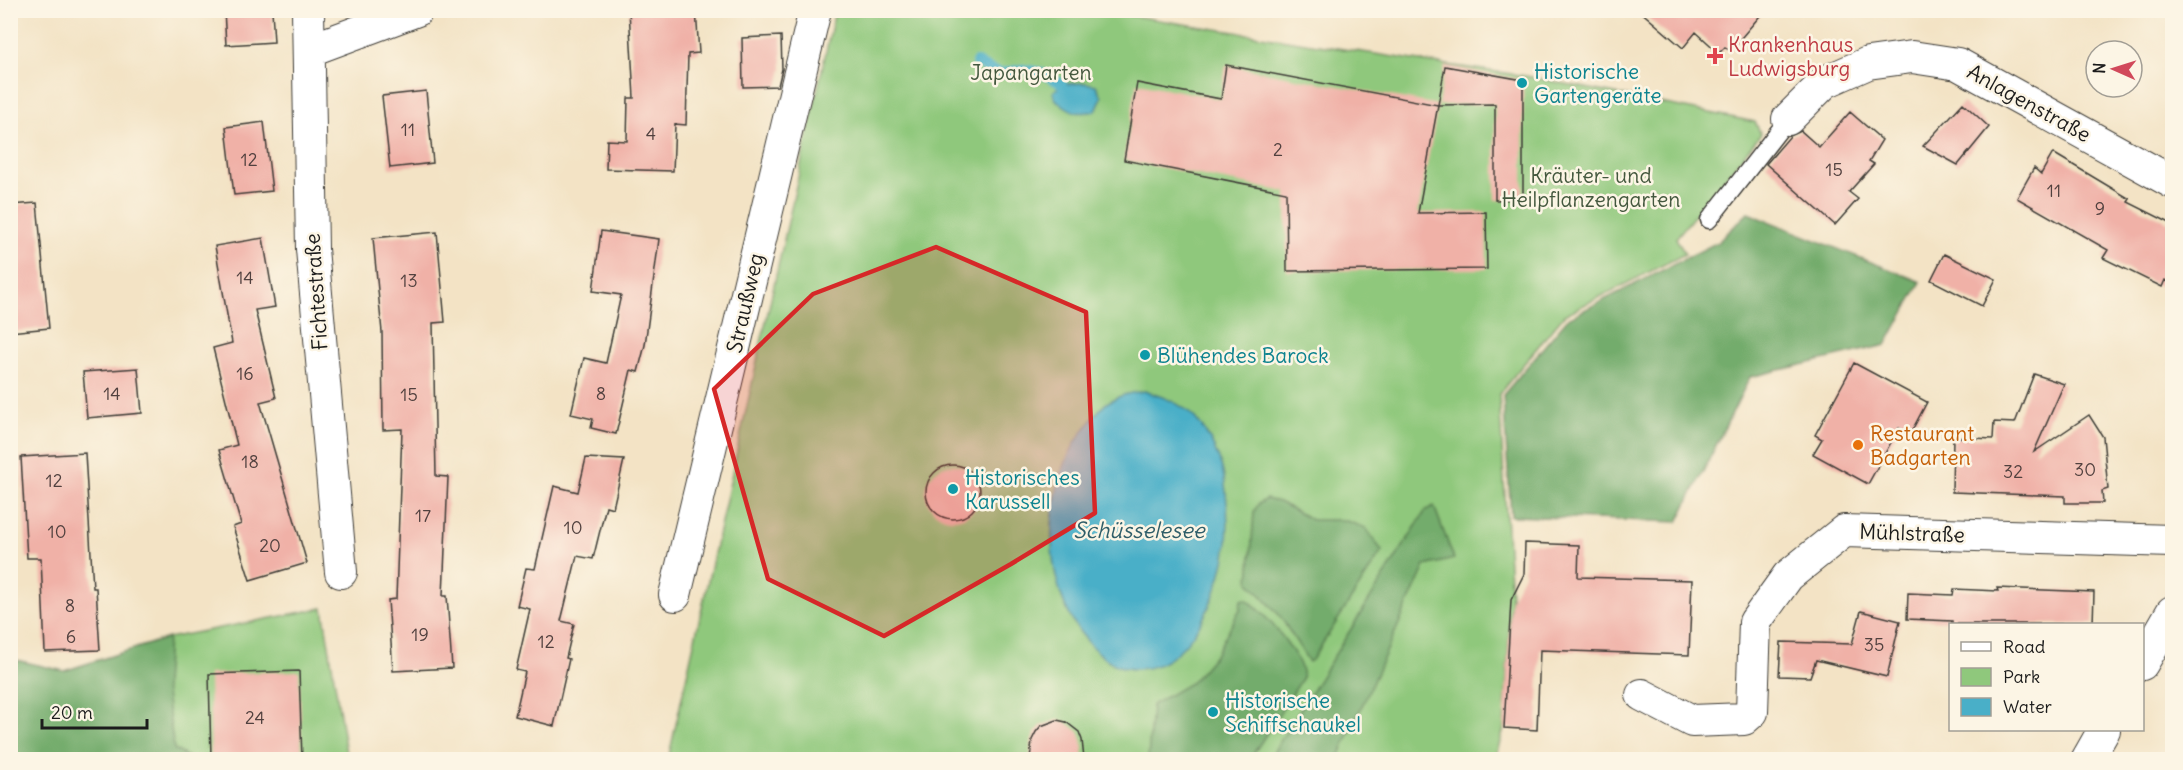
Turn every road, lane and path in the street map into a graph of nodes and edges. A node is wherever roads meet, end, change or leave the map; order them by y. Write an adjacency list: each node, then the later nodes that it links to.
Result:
1 (308, 10): 4 (street, Fichtestraße)
2 (417, 10): 4 (street)
3 (815, 10): 10 (street, Straußweg)
4 (310, 50): 9 (street, Fichtestraße)
5 (1788, 119): 6 (street, Anlagenstraße); 7 (lane)
6 (2172, 182)
7 (1709, 220)
8 (2172, 541): 13 (street, Mühlstraße)
9 (341, 572)
10 (675, 596)
11 (2172, 612): 12 (street)
12 (2144, 661)
13 (1642, 695)
14 (2103, 731): 15 (street)
15 (2087, 759)

